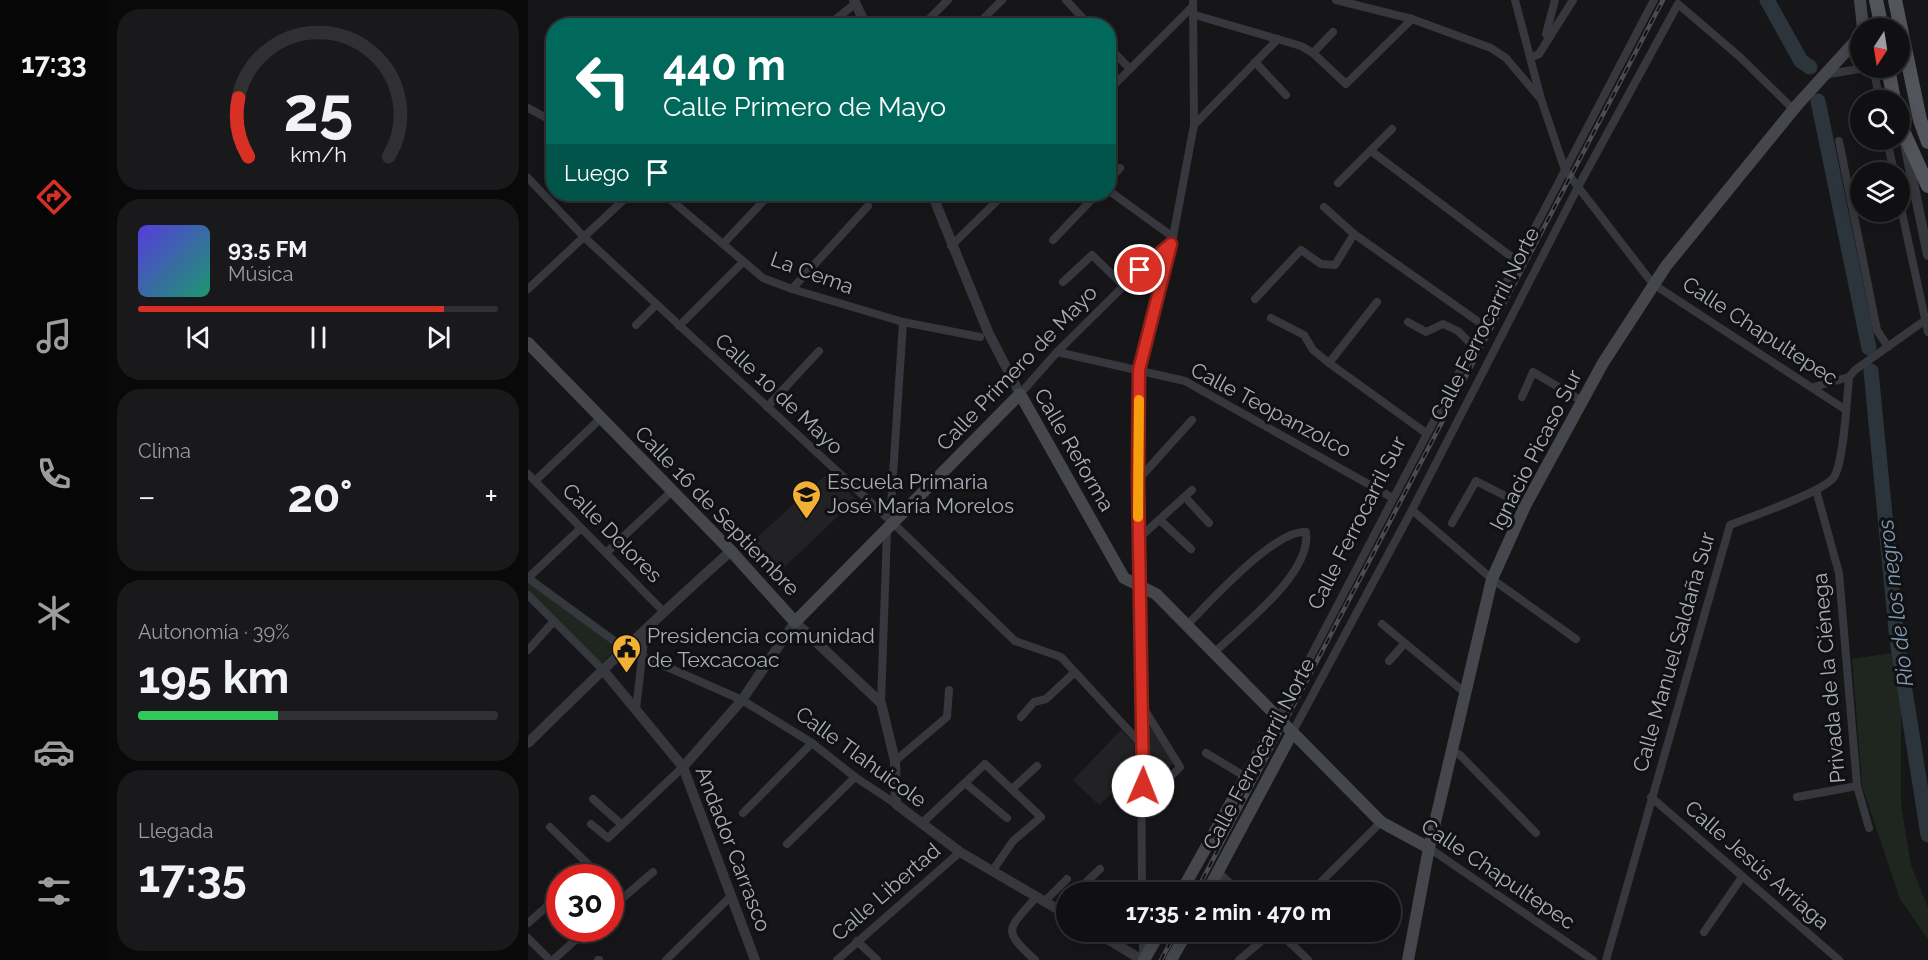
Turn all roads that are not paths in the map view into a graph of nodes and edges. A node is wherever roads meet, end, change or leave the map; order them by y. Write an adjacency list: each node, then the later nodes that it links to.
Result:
1 (948, 0): 18 (street)
2 (1002, 0): 19 (street)
3 (1066, 0): 15 (street)
4 (1082, 0): 15 (street)
5 (1336, 0): 24 (street)
6 (1515, 0): 30 (street, Calle Chapultepec)
7 (1555, 0): 23 (street)
8 (1573, 0): 23 (street)
9 (1654, 0): 50 (street, Calle Ferrocarril Sur)
10 (1860, 0): 21 (main road)
11 (1876, 0): 22 (main road)
12 (855, 2): 16 (street); 17 (street)
13 (1899, 3): 41 (main road)
14 (1194, 7): 26 (street); 32 (street); 42 (street)
15 (1074, 8): 20 (street)
16 (836, 18)
17 (862, 18)
18 (930, 18)
19 (984, 18)
20 (1083, 18)
21 (1862, 18)
22 (1880, 18)
23 (1556, 19): 30 (street)
24 (1412, 20): 28 (street); 37 (street)
25 (1333, 32): 28 (street)
26 (1278, 39): 28 (street); 31 (street)
27 (1850, 47): 34 (main road, Ignacio Picaso Sur)
28 (1313, 53)
29 (1116, 54): 32 (street)
30 (1530, 58): 37 (street, Calle Chapultepec)
31 (1255, 62): 36 (street); 42 (street)
32 (1130, 69): 35 (street)
33 (1850, 70): 34 (street)
34 (1824, 75): 39 (main road, Ignacio Picaso Sur)
35 (1116, 83)
36 (1286, 95)
37 (1541, 99): 50 (street, Calle Chapultepec)
38 (528, 108): 40 (street)
39 (1794, 110): 55 (street, Calle Ferrocarril Norte); 78 (main road, Ignacio Picaso Sur)
40 (546, 118)
41 (1924, 123): 45 (main road)
42 (1194, 124): 71 (street)
43 (1392, 129): 48 (street)
44 (1839, 141): 96 (street)
45 (1928, 142)
46 (1910, 147): 54 (main road)
47 (1906, 150): 74 (street)
48 (1371, 151): 53 (street); 75 (street)
49 (1120, 168): 51 (street)
50 (1565, 170): 55 (street, Calle Chapultepec); 75 (street, Calle Ferrocarril Sur)
51 (1116, 172)
52 (528, 178): 57 (street, Calle 10 de Mayo)
53 (1338, 183)
54 (1928, 186)
55 (1578, 188): 78 (street, Calle Chapultepec); 120 (street, Calle Ferrocarril Norte)
56 (1116, 196): 71 (street)
57 (546, 197)
58 (550, 201): 69 (street, Calle 10 de Mayo)
59 (623, 201): 69 (street)
60 (672, 201): 72 (street, La Cema)
61 (763, 201): 72 (street)
62 (935, 201): 73 (street, Calle Reforma)
63 (997, 201): 73 (street)
64 (1090, 201): 70 (street)
65 (868, 206): 81 (street)
66 (1324, 207): 68 (street)
67 (1904, 222): 86 (street)
68 (1354, 234): 82 (street); 90 (street)
69 (584, 237): 80 (street); 84 (street, Calle 10 de Mayo)
70 (1053, 240)
71 (1172, 241): 79 (street, Calle Primero de Mayo); 100 (street)
72 (723, 244): 76 (street, La Cema)
73 (951, 246): 103 (street, Calle Reforma)
74 (1928, 255)
75 (1517, 261): 90 (street, Calle Ferrocarril Sur)
76 (743, 262): 81 (street, La Cema); 91 (street)
77 (1063, 282): 79 (street)
78 (1653, 284): 102 (street, Calle Chapultepec); 105 (main road, Ignacio Picaso Sur)
79 (1124, 286): 98 (street, Calle Primero de Mayo)
80 (528, 289)
81 (792, 289): 87 (street, La Cema)
82 (1255, 299)
83 (1377, 302): 99 (street)
84 (656, 305): 89 (street); 91 (street, Calle 10 de Mayo)
85 (1271, 318): 99 (street)
86 (1924, 321): 92 (street); 96 (street)
87 (903, 322): 93 (street, La Cema); 124 (street)
88 (1408, 322): 95 (street)
89 (636, 325)
90 (1483, 325): 95 (street, Calle Ferrocarril Sur)
91 (680, 326): 106 (street, Calle 10 de Mayo)
92 (1928, 332)
93 (980, 337)
94 (528, 343): 108 (main road, Calle 16 de Septiembre)
95 (1472, 345): 110 (street, Calle Ferrocarril Sur)
96 (1888, 347): 101 (street)
97 (819, 351): 106 (street)
98 (1057, 352): 100 (street, Calle Teopanzolco); 103 (street, Calle Primero de Mayo)
99 (1329, 363): 110 (street)
100 (1139, 370): 112 (street); 118 (street, Calle Teopanzolco)
101 (1849, 377): 102 (street); 107 (street, Calle Manuel Saldaña Sur)
102 (1814, 387): 107 (street, Calle Chapultepec)
103 (1020, 394): 124 (main road, Calle Primero de Mayo); 132 (main road, Calle Reforma)
104 (1522, 397): 105 (street)
105 (1582, 400): 119 (main road, Ignacio Picaso Sur)
106 (767, 407): 124 (street, Calle 10 de Mayo)
107 (1845, 410): 115 (street, Calle Manuel Saldaña Sur)
108 (601, 418): 113 (street, Calle Dolores); 116 (main road, Calle 16 de Septiembre)
109 (1192, 420): 112 (street)
110 (1426, 433): 118 (street, Calle Ferrocarril Sur)
111 (528, 474): 113 (street, Calle Dolores)
112 (1138, 480): 126 (street)
113 (535, 481): 125 (street, Calle Dolores)
114 (1192, 490): 117 (street)
115 (1816, 490): 169 (street, Privada de la Ciénega); 171 (street, Calle Manuel Saldaña Sur)
116 (672, 491): 128 (main road, Calle 16 de Septiembre); 129 (street)
117 (1185, 497): 121 (street); 122 (street)
118 (1393, 498): 156 (street, Calle Ferrocarril Sur)
119 (1526, 506): 123 (street); 131 (main road, Ignacio Picaso Sur)
120 (1412, 510): 131 (street); 157 (street, Calle Ferrocarril Norte)
121 (1160, 520): 126 (street); 127 (street)
122 (1209, 523)
123 (1452, 523)
124 (890, 526): 136 (main road, Calle Primero de Mayo); 148 (street, Calle 10 de Mayo); 152 (street)
125 (581, 528): 129 (street, Calle Dolores); 130 (street)
126 (1138, 539): 132 (street)
127 (1191, 549)
128 (731, 551): 134 (street); 136 (main road, Calle 16 de Septiembre)
129 (606, 553): 134 (street, Calle Dolores)
130 (528, 578): 142 (street, Calle Tlahuicole)
131 (1492, 579): 140 (street); 150 (main road, Ignacio Picaso Sur)
132 (1140, 585): 138 (main road, Calle Reforma); 153 (street)
133 (528, 595): 135 (street)
134 (663, 611): 139 (street)
135 (554, 621): 143 (street); 147 (street)
136 (795, 622): 151 (street, Calle Primero de Mayo); 152 (street, Calle 16 de Septiembre)
137 (1382, 624): 141 (street)
138 (1187, 625): 144 (main road, Calle Reforma); 144 (street)
139 (645, 632): 142 (street); 145 (street)
140 (1576, 639)
141 (1404, 644): 146 (street); 150 (street)
142 (624, 648): 145 (street, Calle Tlahuicole); 147 (street)
143 (528, 650)
144 (1214, 653): 156 (main road, Calle Reforma)
145 (641, 654): 151 (street, Calle Tlahuicole); 154 (street)
146 (1389, 661)
147 (603, 670): 154 (street, Andador Carrasco); 158 (street)
148 (1075, 672): 155 (street); 160 (street, Calle 10 de Mayo)
149 (949, 690): 163 (street)
150 (1464, 692): 161 (main road, Ignacio Picaso Sur)
151 (742, 700): 159 (street, Calle Tlahuicole); 165 (street, Calle Primero de Mayo)
152 (881, 703): 163 (street)
153 (1143, 707): 160 (street); 175 (street)
154 (636, 710): 165 (street, Andador Carrasco)
155 (1021, 717)
156 (1278, 719): 157 (main road, Calle Reforma); 167 (main road, Calle Ferrocarril Sur)
157 (1292, 733): 178 (main road, Calle Chapultepec); 192 (main road, Calle Ferrocarril Norte)
158 (528, 742)
159 (812, 743): 166 (street, Calle Tlahuicole); 176 (street)
160 (1143, 746): 175 (street)
161 (1451, 750): 184 (street); 186 (main road, Ignacio Picaso Sur)
162 (1206, 753): 167 (street)
163 (895, 761): 174 (street)
164 (1037, 766): 170 (street)
165 (683, 767): 180 (street); 202 (street, Andador Carrasco)
166 (855, 777): 174 (street, Calle Tlahuicole); 185 (street)
167 (1246, 777): 197 (main road, Calle Ferrocarril Sur)
168 (965, 783): 170 (street); 177 (street); 181 (street)
169 (1857, 786): 172 (street); 183 (street, Privada de la Ciénega)
170 (1012, 789): 190 (street)
171 (1651, 797): 193 (street, Calle Jesús Arriaga); 229 (street, Calle Manuel Saldaña Sur)
172 (1797, 797)
173 (593, 799): 180 (street)
174 (896, 804): 181 (street, Calle Tlahuicole)
175 (1143, 806): 196 (street)
176 (743, 813)
177 (1007, 818)
178 (1381, 822): 186 (main road, Calle Chapultepec); 200 (street)
179 (591, 824): 180 (street)
180 (621, 824)
181 (921, 824): 187 (street, Calle Tlahuicole)
182 (550, 827): 188 (street)
183 (1869, 828)
184 (1536, 832)
185 (787, 844)
186 (1429, 848): 227 (main road, Ignacio Picaso Sur); 228 (street, Calle Chapultepec)
187 (960, 852): 190 (street, Calle Tlahuicole); 209 (street, Calle Libertad)
188 (588, 864)
189 (1100, 869): 195 (street)
190 (993, 870): 203 (street, Calle Tlahuicole)
191 (653, 872): 201 (street)
192 (1218, 872): 198 (main road, Calle Ferrocarril Norte); 199 (street)
193 (1742, 877): 207 (street); 230 (street, Calle Jesús Arriaga)
194 (1067, 879): 203 (street)
195 (1086, 882)
196 (1142, 882)
197 (1187, 882)
198 (1212, 882)
199 (1228, 882)
200 (1321, 882)
201 (624, 897)
202 (730, 897): 218 (street); 219 (street, Andador Carrasco)
203 (1042, 898): 204 (street, Calle Tlahuicole); 222 (street)
204 (1056, 904)
205 (546, 907): 206 (street)
206 (528, 923)
207 (1704, 932)
208 (528, 938): 217 (street)
209 (857, 941): 220 (street, Calle Libertad); 221 (street)
210 (573, 942): 217 (street)
211 (1113, 942): 223 (street)
212 (1143, 942): 223 (street)
213 (1154, 942): 223 (main road)
214 (1181, 942): 224 (main road)
215 (1260, 942): 225 (street)
216 (1289, 942): 226 (street)
217 (552, 960)
218 (666, 960)
219 (755, 960)
220 (837, 960)
221 (877, 960)
222 (1035, 960)
223 (1143, 960)
224 (1172, 960)
225 (1239, 960)
226 (1308, 960)
227 (1408, 960)
228 (1593, 960)
229 (1606, 960)
230 (1839, 960)

